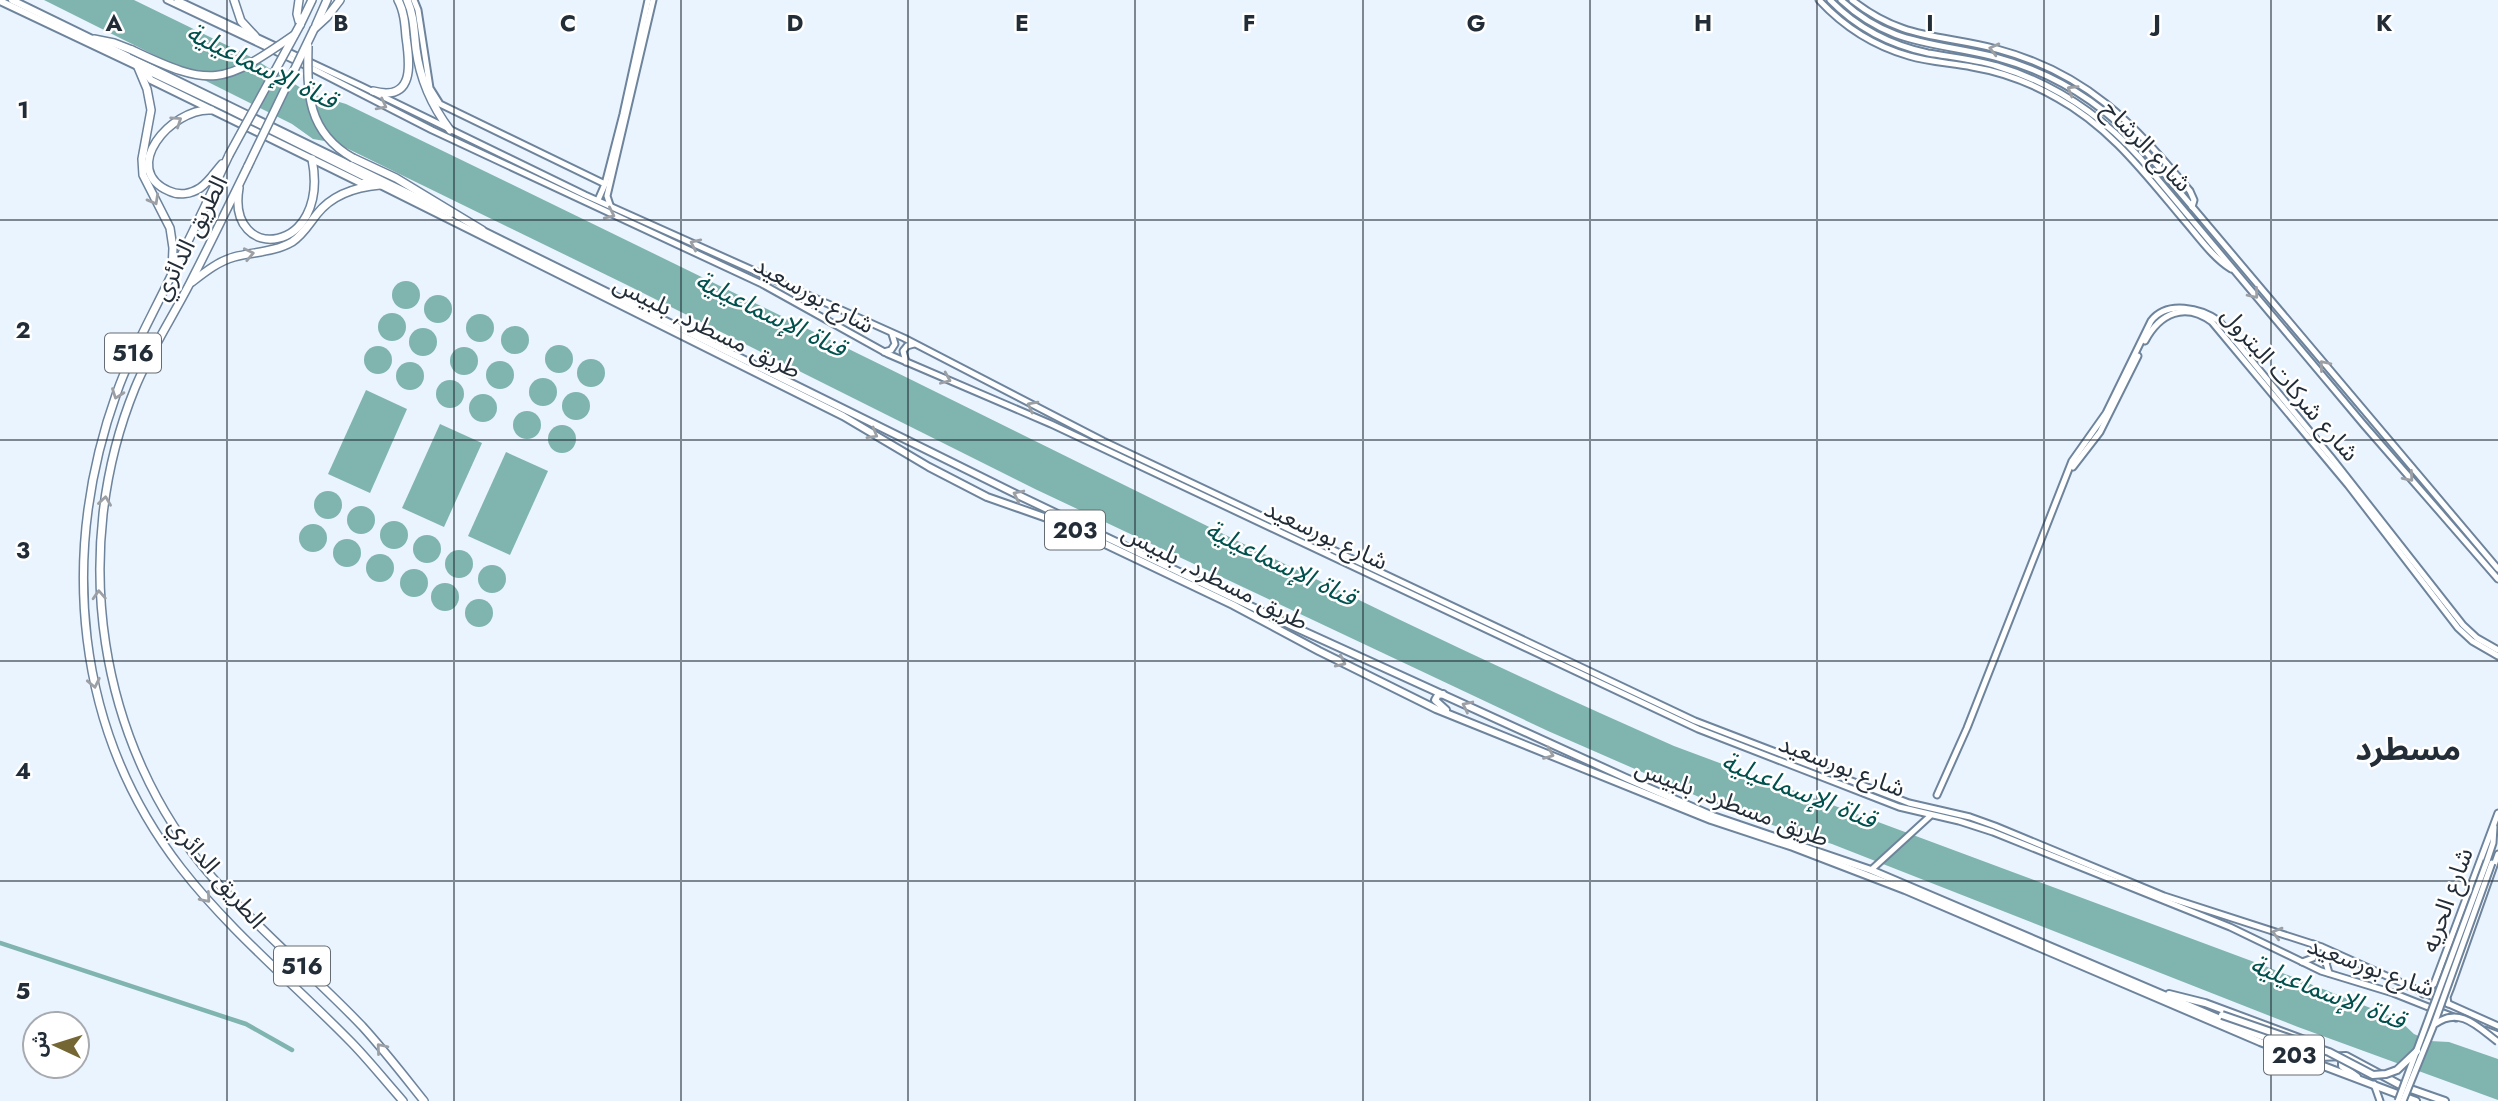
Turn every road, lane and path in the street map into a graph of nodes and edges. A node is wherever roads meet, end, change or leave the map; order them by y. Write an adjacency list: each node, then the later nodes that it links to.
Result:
1 (12, 0): 22 (main road, طريق مسطرد, بلبيس / 203)
2 (167, 0): 25 (main road, شارع بورسعيد)
3 (177, 0): 21 (main road, شارع بورسعيد)
4 (234, 0): 21 (highway)
5 (299, 0): 18 (highway)
6 (312, 0): 18 (highway, الطريق الدائري / 516)
7 (327, 0): 19 (highway, الطريق الدائري / 516)
8 (340, 0): 19 (highway)
9 (398, 0): 26 (highway)
10 (407, 0): 28 (highway)
11 (414, 0): 33 (main road)
12 (650, 0): 33 (main road); 35 (main road)
13 (1819, 0): 38 (main road)
14 (1830, 0): 38 (main road, شارع الرشاح)
15 (1841, 0): 36 (main road, شارع الرشاح, one-way to 15)
16 (1852, 0): 36 (main road, one-way to 16)
17 (0, 1): 24 (main road, طريق مسطرد, بلبيس / 203)
18 (300, 25): 20 (highway, الطريق الدائري / 516, bridge)
19 (314, 29): 23 (highway, الطريق الدائري / 516, bridge)
20 (295, 35): 22 (highway, bridge); 29 (highway, الطريق الدائري / 516, bridge)
21 (255, 36): 25 (main road, شارع بورسعيد)
22 (94, 39): 37 (main road, طريق مسطرد, بلبيس / 203)
23 (308, 42): 31 (highway, الطريق الدائري / 516, bridge); 37 (highway, bridge)
24 (139, 66): 27 (main road); 32 (main road, طريق مسطرد, بلبيس / 203); 39 (highway, one-way to 39)
25 (341, 80): 26 (main road, شارع بورسعيد); 43 (main road, شارع بورسعيد, one-way to 43)
26 (373, 92): 28 (main road, شارع بورسعيد)
27 (211, 110): 29 (highway, one-way to 27); 30 (main road)
28 (450, 130): 34 (main road, شارع بورسعيد)
29 (229, 155): 39 (highway, الطريق الدائري / 516)
30 (312, 159): 31 (highway); 32 (main road)
31 (241, 180): 40 (highway, الطريق الدائري / 516)
32 (377, 184): 40 (highway, one-way to 32); 46 (main road, طريق مسطرد, بلبيس / 203, one-way to 46)
33 (605, 184): 34 (main road)
34 (598, 200): 35 (main road, شارع بورسعيد)
35 (610, 205): 41 (main road, شارع بورسعيد, one-way to 35)
36 (2192, 206): 52 (main road, شارع الرشاح, one-way to 36)
37 (482, 230): 45 (main road, طريق مسطرد, بلبيس / 203)
38 (2236, 272): 53 (main road, شارع الرشاح, one-way to 53)
39 (170, 279): 93 (highway, الطريق الدائري / 516, one-way to 93)
40 (189, 284): 94 (highway, الطريق الدائري / 516, one-way to 40)
41 (891, 332): 42 (main road, شارع بورسعيد); 43 (main road)
42 (917, 344): 44 (main road); 74 (main road, شارع بورسعيد, one-way to 42)
43 (881, 351): 44 (main road, شارع بورسعيد)
44 (908, 363): 47 (main road, شارع بورسعيد, one-way to 47)
45 (993, 483): 46 (main road); 58 (main road, طريق مسطرد, بلبيس / 203, one-way to 45)
46 (986, 497): 61 (main road, طريق مسطرد, بلبيس / 203, one-way to 61)
47 (1281, 532): 48 (main road); 49 (main road, شارع بورسعيد)
48 (1277, 540)
49 (1323, 552): 50 (main road); 54 (main road, شارع بورسعيد)
50 (1319, 560)
51 (2409, 560): 56 (main road, شارع شركات البترول); 57 (main road, شارع شركات البترول); 64 (main road, شارع شركات البترول)
52 (2498, 569)
53 (2498, 579)
54 (1423, 600): 55 (main road); 60 (main road, شارع بورسعيد)
55 (1420, 607)
56 (2498, 650)
57 (2498, 656)
58 (1410, 680): 59 (main road, طريق مسطرد, بلبيس / 203); 61 (main road)
59 (1443, 694): 63 (main road); 73 (main road, طريق مسطرد, بلبيس / 203, one-way to 59)
60 (1630, 696): 62 (main road); 65 (main road, شارع بورسعيد)
61 (1418, 699): 63 (main road, طريق مسطرد, بلبيس / 203)
62 (1626, 704)
63 (1450, 713): 84 (main road, طريق مسطرد, بلبيس / 203, one-way to 84)
64 (1937, 795)
65 (1919, 813): 67 (main road, شارع بورسعيد); 68 (main road)
66 (2498, 813): 69 (main road, شارع الحريه)
67 (1931, 815): 68 (main road); 76 (main road, شارع بورسعيد)
68 (1919, 824): 73 (main road)
69 (2494, 824): 72 (main road); 78 (main road, شارع الحريه)
70 (2498, 848): 72 (main road)
71 (2498, 854): 79 (main road, شارع الحريه)
72 (2489, 862): 86 (main road, bridge); 89 (main road, bridge)
73 (1873, 868): 80 (main road, طريق مسطرد, بلبيس / 203)
74 (2313, 944): 75 (main road, شارع بورسعيد); 76 (main road)
75 (2339, 954): 77 (main road); 81 (main road, شارع بورسعيد)
76 (2302, 962): 77 (main road, شارع بورسعيد)
77 (2331, 974): 87 (main road, شارع بورسعيد)
78 (2435, 982): 79 (main road); 81 (main road, شارع الحريه)
79 (2451, 987): 83 (main road, شارع الحريه)
80 (2164, 994): 82 (main road, 203); 90 (main road)
81 (2423, 994): 83 (main road, شارع بورسعيد)
82 (2187, 1004): 84 (main road, 203); 89 (main road, bridge)
83 (2448, 1004): 85 (main road, شارع بورسعيد)
84 (2201, 1015): 90 (main road, 203); 91 (main road, 203)
85 (2498, 1026)
86 (2433, 1027): 88 (main road, bridge); 96 (main road, bridge)
87 (2498, 1035)
88 (2498, 1042)
89 (2417, 1051): 96 (main road, bridge)
90 (2347, 1057): 91 (main road); 98 (main road, 203)
91 (2361, 1080): 92 (main road, 203)
92 (2374, 1084): 95 (main road); 97 (main road, 203)
93 (403, 1101)
94 (424, 1101)
95 (2380, 1101)
96 (2402, 1101)
97 (2416, 1101)
98 (2445, 1101)

